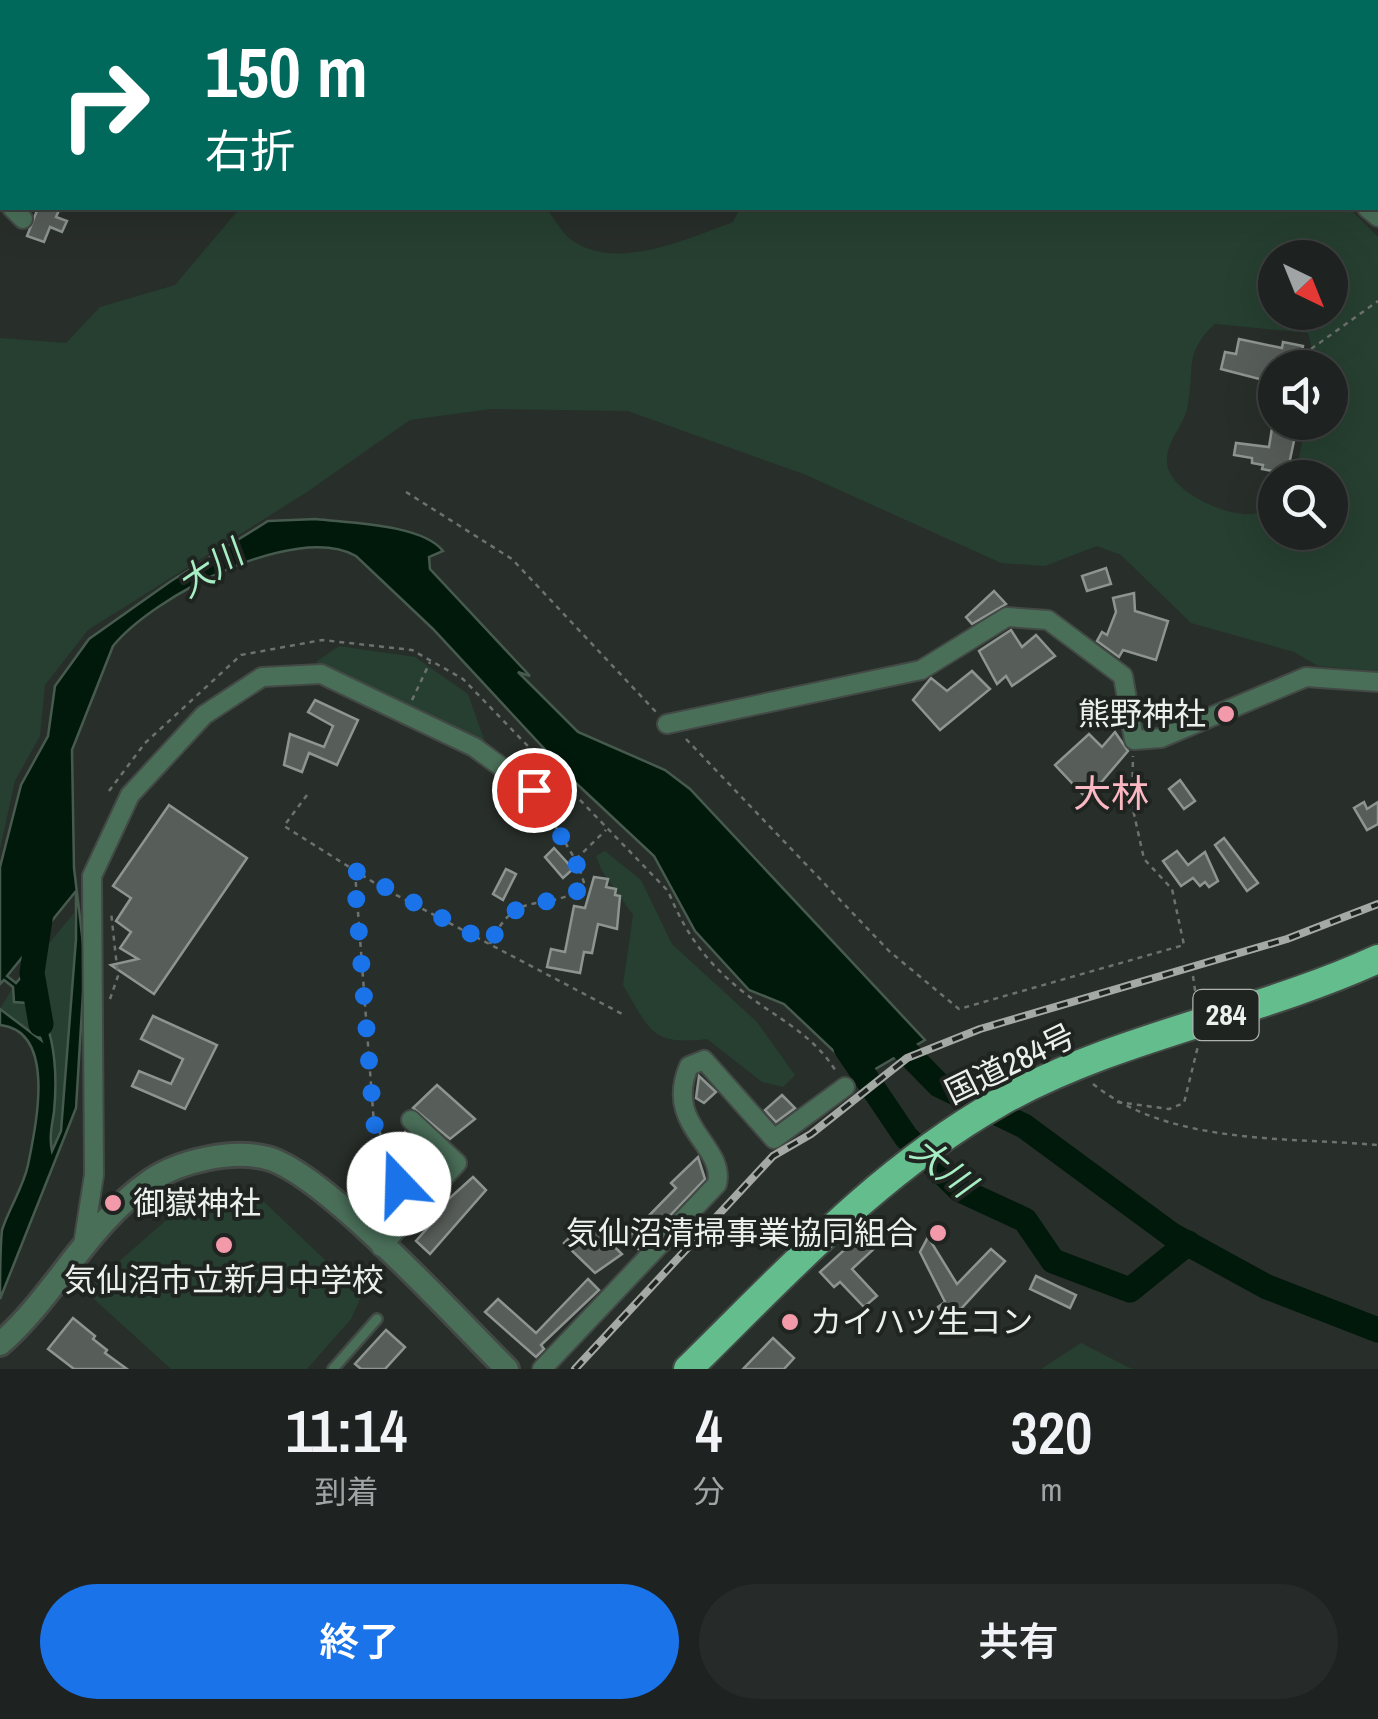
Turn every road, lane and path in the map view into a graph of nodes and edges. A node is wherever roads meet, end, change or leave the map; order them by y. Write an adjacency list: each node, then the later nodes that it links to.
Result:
1 (1378, 301): 2 (path)
2 (1311, 349)
3 (406, 492): 7 (path)
4 (431, 660): 6 (path); 10 (path); 12 (path)
5 (1378, 682): 8 (street)
6 (404, 715): 9 (street); 27 (street)
7 (669, 724): 8 (street); 8 (path)
8 (1134, 740)
9 (534, 790): 13 (path)
10 (109, 791)
11 (307, 795): 14 (path)
12 (607, 829): 13 (path); 22 (path)
13 (575, 860): 15 (path)
14 (354, 870): 15 (path); 26 (path)
15 (490, 944): 19 (path)
16 (1378, 959): 21 (highway, 国道284号 / 284)
17 (1193, 976): 18 (path)
18 (1196, 997)
19 (626, 1016)
20 (1198, 1045): 23 (path)
21 (1073, 1068): 23 (path); 34 (highway, 国道284号 / 284)
22 (845, 1087): 33 (street)
23 (1114, 1101): 25 (path)
24 (411, 1120): 26 (street)
25 (1378, 1144)
26 (408, 1218): 28 (street)
27 (84, 1245): 28 (street); 30 (street)
28 (381, 1247): 32 (street)
29 (377, 1319): 31 (lane)
30 (0, 1344)
31 (333, 1369)
32 (507, 1369)
33 (542, 1369)
34 (688, 1369)

